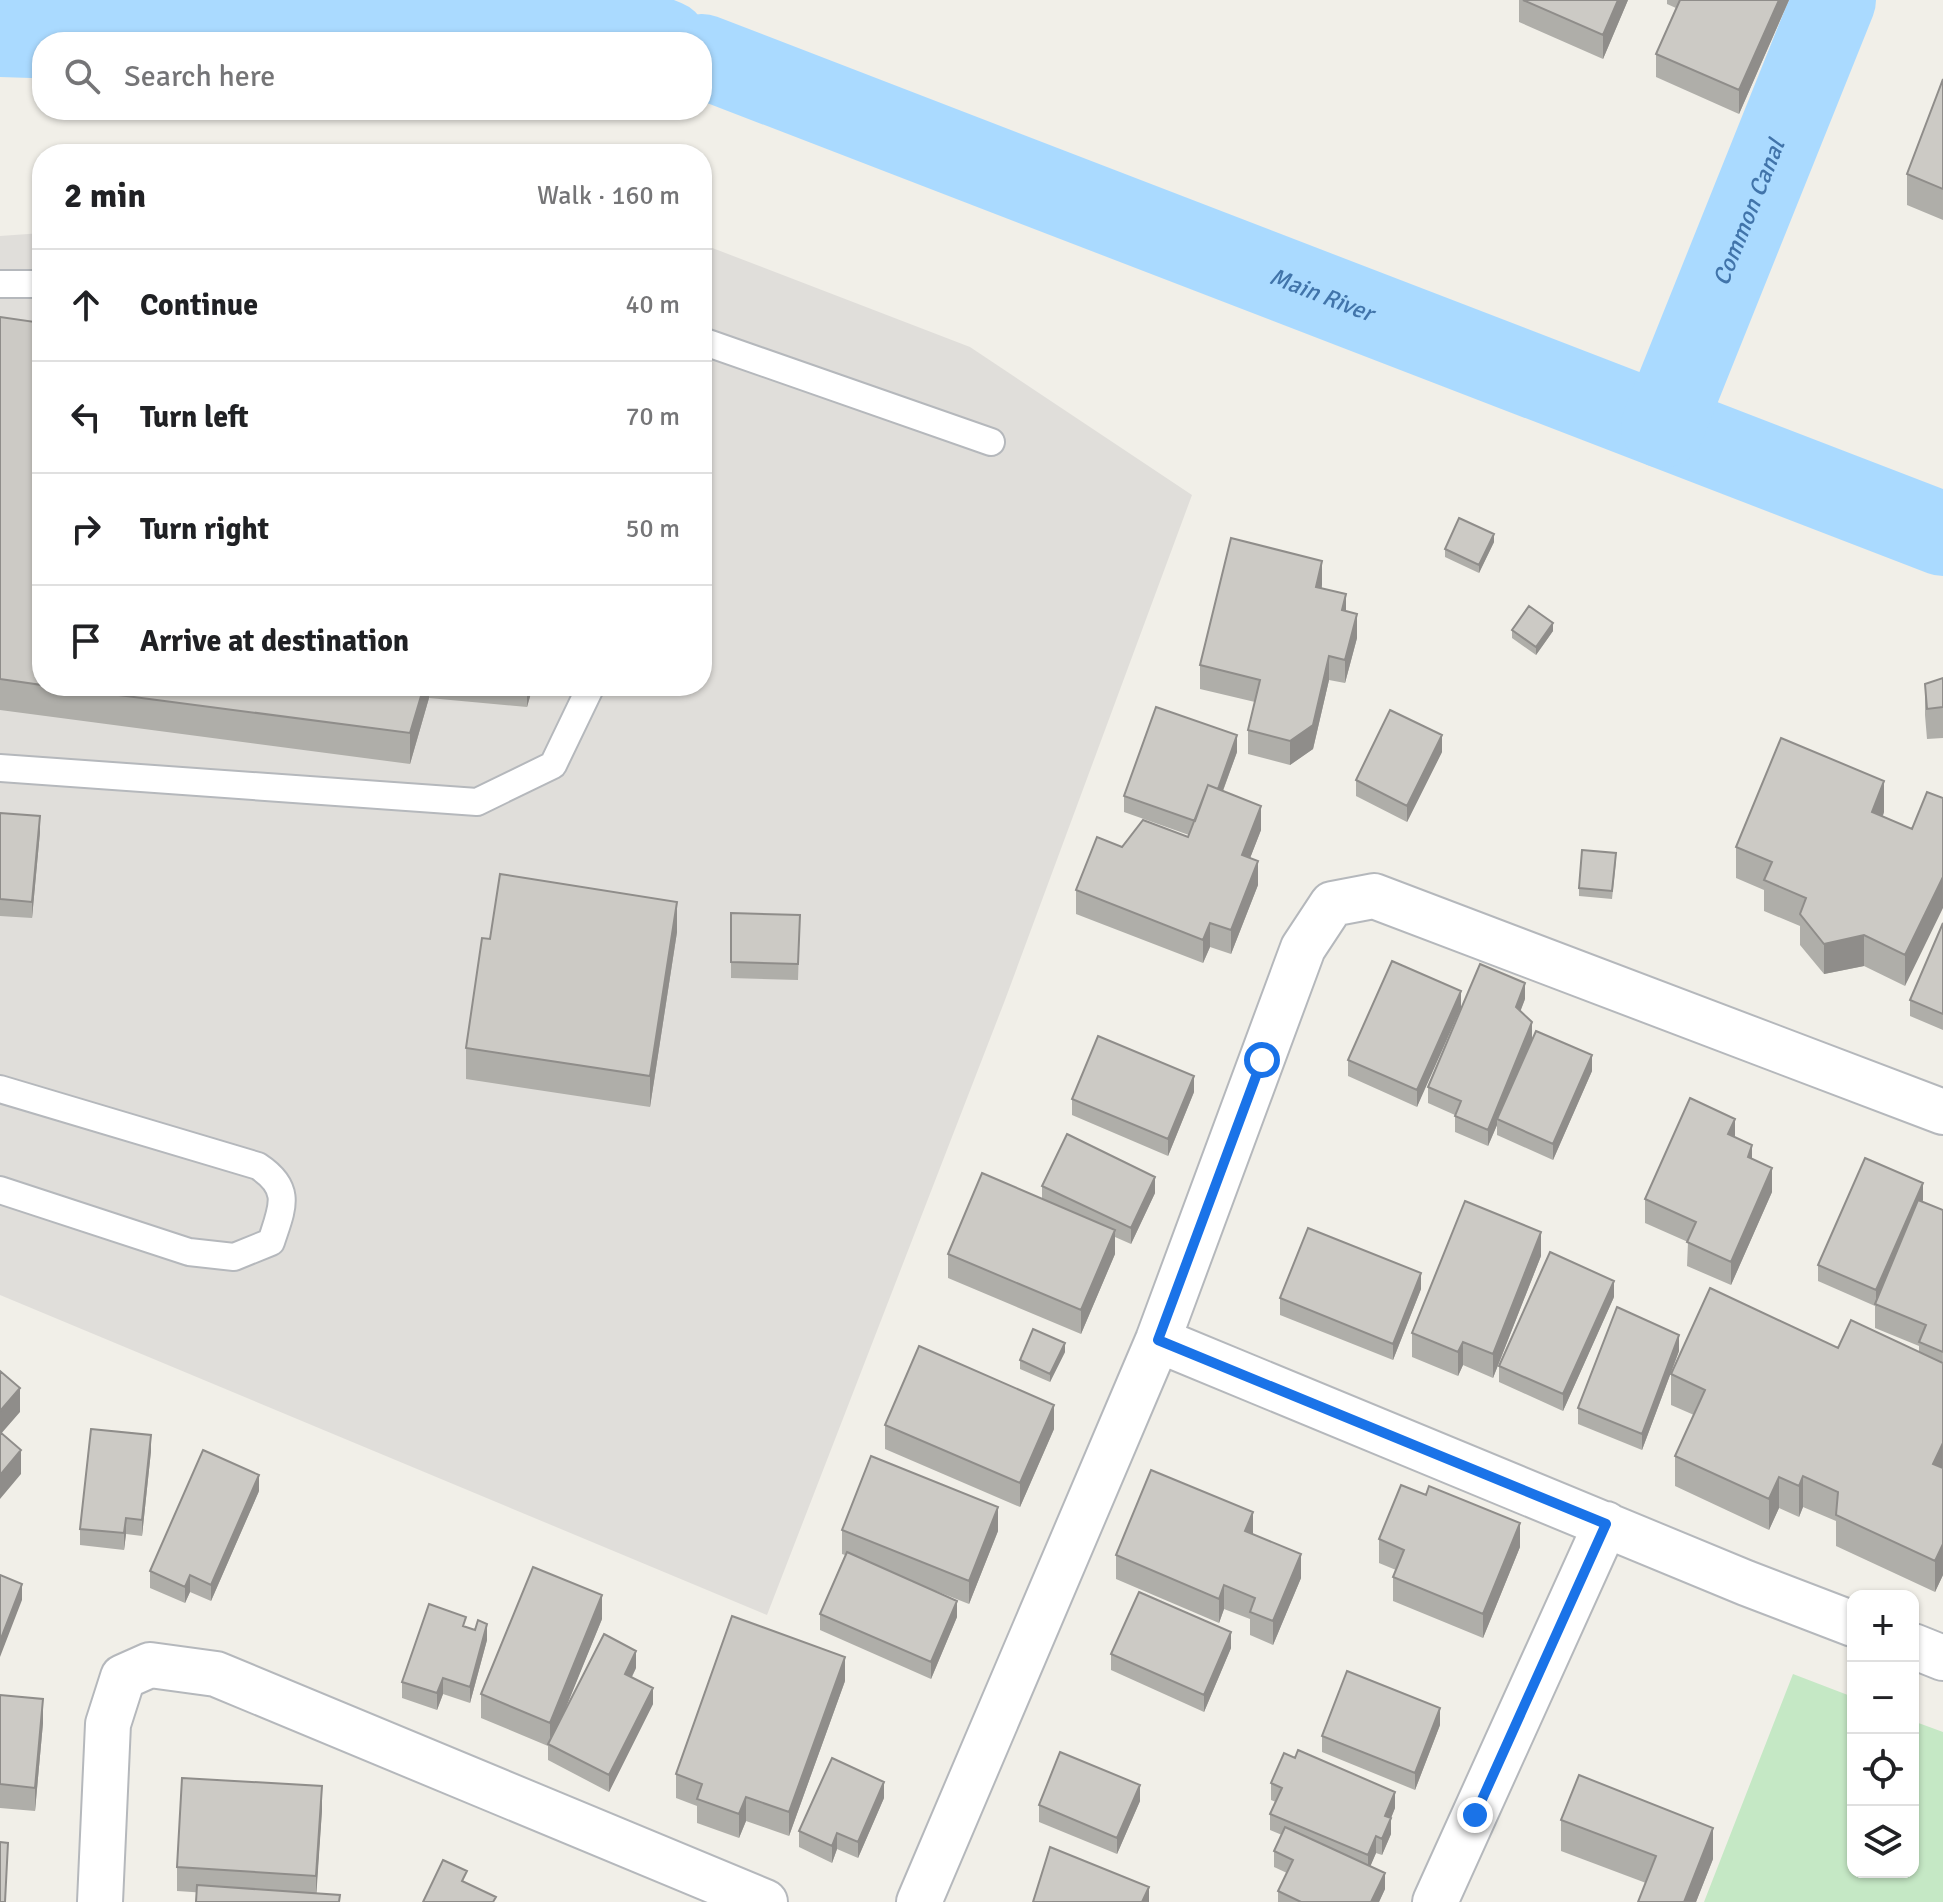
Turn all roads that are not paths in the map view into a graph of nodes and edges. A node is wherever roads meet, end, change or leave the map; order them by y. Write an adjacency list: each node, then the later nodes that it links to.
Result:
1 (0, 284): 2 (lane)
2 (32, 284)
3 (712, 344): 4 (lane)
4 (991, 442)
5 (586, 696): 6 (lane)
6 (0, 768)
7 (0, 1089): 9 (lane)
8 (1943, 1112): 10 (street)
9 (0, 1190)
10 (1158, 1340): 11 (street); 17 (street)
11 (1606, 1524): 12 (street); 18 (street)
12 (1847, 1622)
13 (1919, 1648): 14 (street)
14 (1943, 1658)
15 (100, 1902): 16 (street)
16 (765, 1902)
17 (919, 1902)
18 (1435, 1902)

